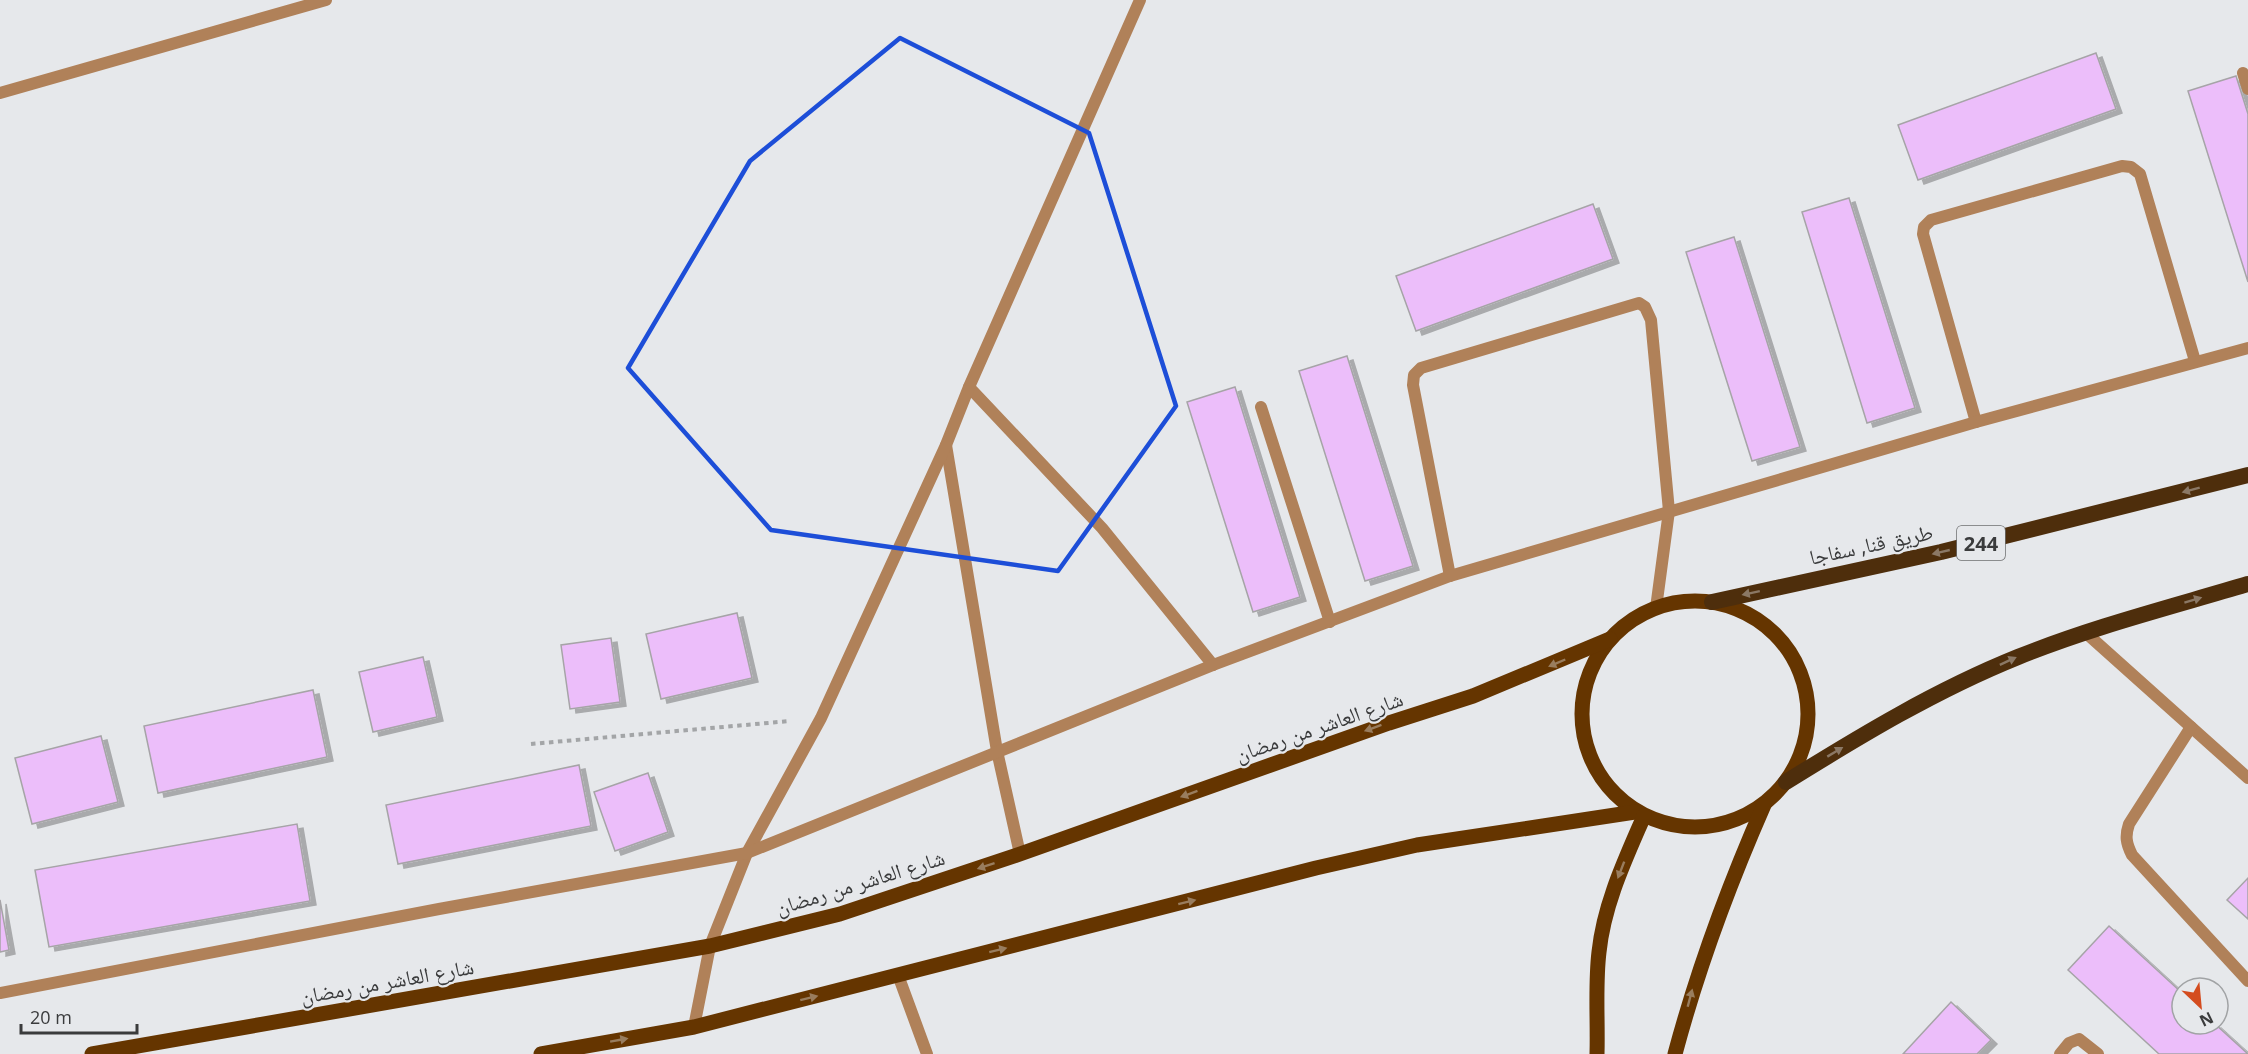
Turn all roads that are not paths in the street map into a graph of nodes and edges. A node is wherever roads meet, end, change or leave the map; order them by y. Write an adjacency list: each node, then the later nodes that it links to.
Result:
1 (326, 0): 5 (street)
2 (1140, 0): 8 (street)
3 (2243, 73): 4 (street)
4 (2248, 89)
5 (0, 93)
6 (2248, 348): 7 (street)
7 (2195, 361): 10 (street); 10 (street)
8 (969, 387): 11 (street); 21 (street)
9 (1261, 407): 18 (street)
10 (1976, 422): 13 (street)
11 (946, 445): 23 (street); 28 (street)
12 (2248, 475): 16 (highway, طريق قنا, سفاجا / 244, one-way to 16)
13 (1669, 511): 14 (street); 14 (street); 17 (street)
14 (1450, 576): 18 (street)
15 (2248, 584): 19 (highway, one-way to 15)
16 (1712, 602): 17 (main road); 25 (main road)
17 (1656, 608): 20 (main road)
18 (1330, 622): 21 (street)
19 (2086, 633): 22 (street); 25 (highway, one-way to 19)
20 (1610, 639): 27 (main road); 29 (main road, شارع العاشر من رمضان, one-way to 29)
21 (1213, 665): 23 (street)
22 (2191, 727): 24 (street); 32 (street)
23 (997, 751): 28 (street); 29 (street)
24 (2248, 778)
25 (1786, 782): 26 (main road)
26 (1764, 805): 27 (main road); 39 (main road, one-way to 26)
27 (1640, 814): 31 (main road, one-way to 27); 38 (main road, one-way to 38)
28 (747, 854): 30 (street); 33 (street)
29 (1020, 854): 30 (main road, شارع العاشر من رمضان, one-way to 30)
30 (710, 946): 34 (street); 35 (main road, شارع العاشر من رمضان)
31 (898, 975): 34 (main road, one-way to 31); 37 (street)
32 (2248, 981)
33 (0, 993)
34 (694, 1027): 36 (main road, one-way to 34)
35 (92, 1054)
36 (541, 1054)
37 (927, 1054)
38 (1597, 1054)
39 (1675, 1054)
40 (2060, 1054): 41 (street)
41 (2098, 1054)

